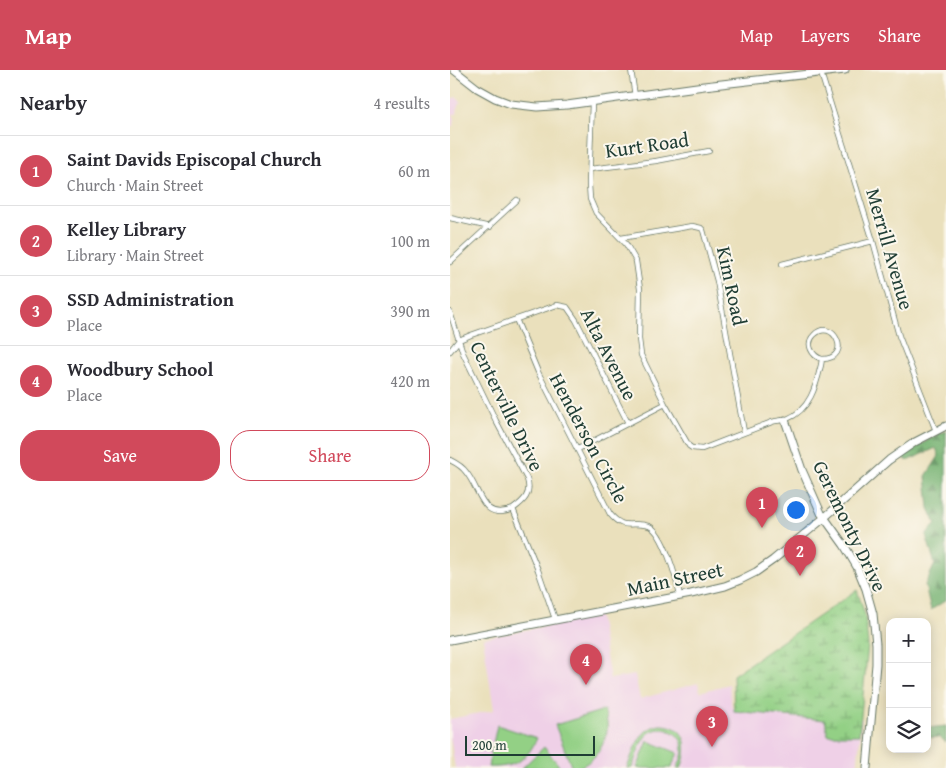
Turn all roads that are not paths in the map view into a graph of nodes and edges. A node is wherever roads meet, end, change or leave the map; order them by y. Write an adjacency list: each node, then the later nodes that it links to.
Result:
1 (454, 70): 7 (street)
2 (631, 70): 6 (street)
3 (845, 70): 4 (street)
4 (834, 71): 5 (street)
5 (821, 73): 6 (street); 14 (street, Merrill Avenue)
6 (635, 96): 7 (street)
7 (592, 102): 9 (street)
8 (709, 151): 9 (street, Kurt Road)
9 (590, 169): 13 (street)
10 (517, 200): 12 (street)
11 (450, 218): 12 (street)
12 (490, 226): 15 (street)
13 (621, 238): 22 (street); 27 (street, Kim Road)
14 (873, 241): 16 (street); 26 (street, Merrill Avenue)
15 (450, 262)
16 (782, 264)
17 (450, 312): 19 (street, Centerville Drive)
18 (516, 319): 19 (street, Alta Avenue); 24 (street, Alta Avenue); 28 (street, Henderson Circle)
19 (459, 340): 20 (street); 30 (street, Centerville Drive)
20 (450, 351)
21 (822, 359): 21 (street); 23 (street)
22 (665, 404): 24 (street); 27 (street)
23 (786, 420): 27 (street); 31 (street, Geremonty Drive)
24 (628, 423): 28 (street)
25 (946, 426): 26 (street, Main Street)
26 (936, 431): 31 (street, Main Street)
27 (744, 432)
28 (578, 449): 32 (street, Henderson Circle)
29 (450, 460): 30 (street)
30 (513, 509): 33 (street)
31 (824, 518): 32 (street, Main Street); 35 (street, Geremonty Drive)
32 (680, 596): 33 (street, Main Street)
33 (555, 619): 34 (street, Main Street)
34 (450, 640)
35 (867, 768)

